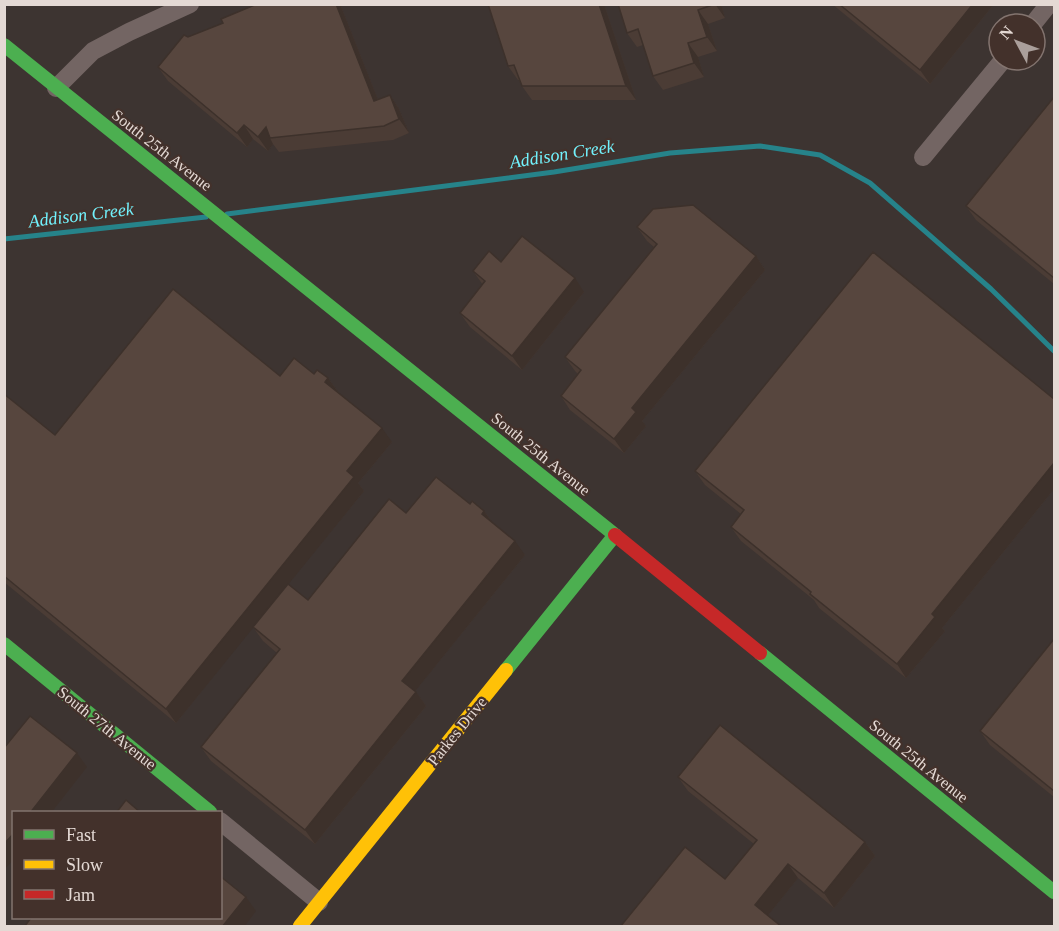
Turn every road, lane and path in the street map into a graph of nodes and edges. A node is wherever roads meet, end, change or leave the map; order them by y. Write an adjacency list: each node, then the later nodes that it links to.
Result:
1 (190, 4): 4 (street)
2 (4, 45): 4 (main road, South 25th Avenue)
3 (993, 72): 5 (street)
4 (56, 88): 6 (main road, South 25th Avenue)
5 (923, 157)
6 (615, 535): 10 (main road, South 25th Avenue); 11 (main road, Parkes Drive)
7 (4, 644): 8 (main road, South 27th Avenue)
8 (208, 811)
9 (222, 823): 11 (street)
10 (1054, 892)
11 (319, 902): 12 (main road, Parkes Drive)
12 (300, 927)

